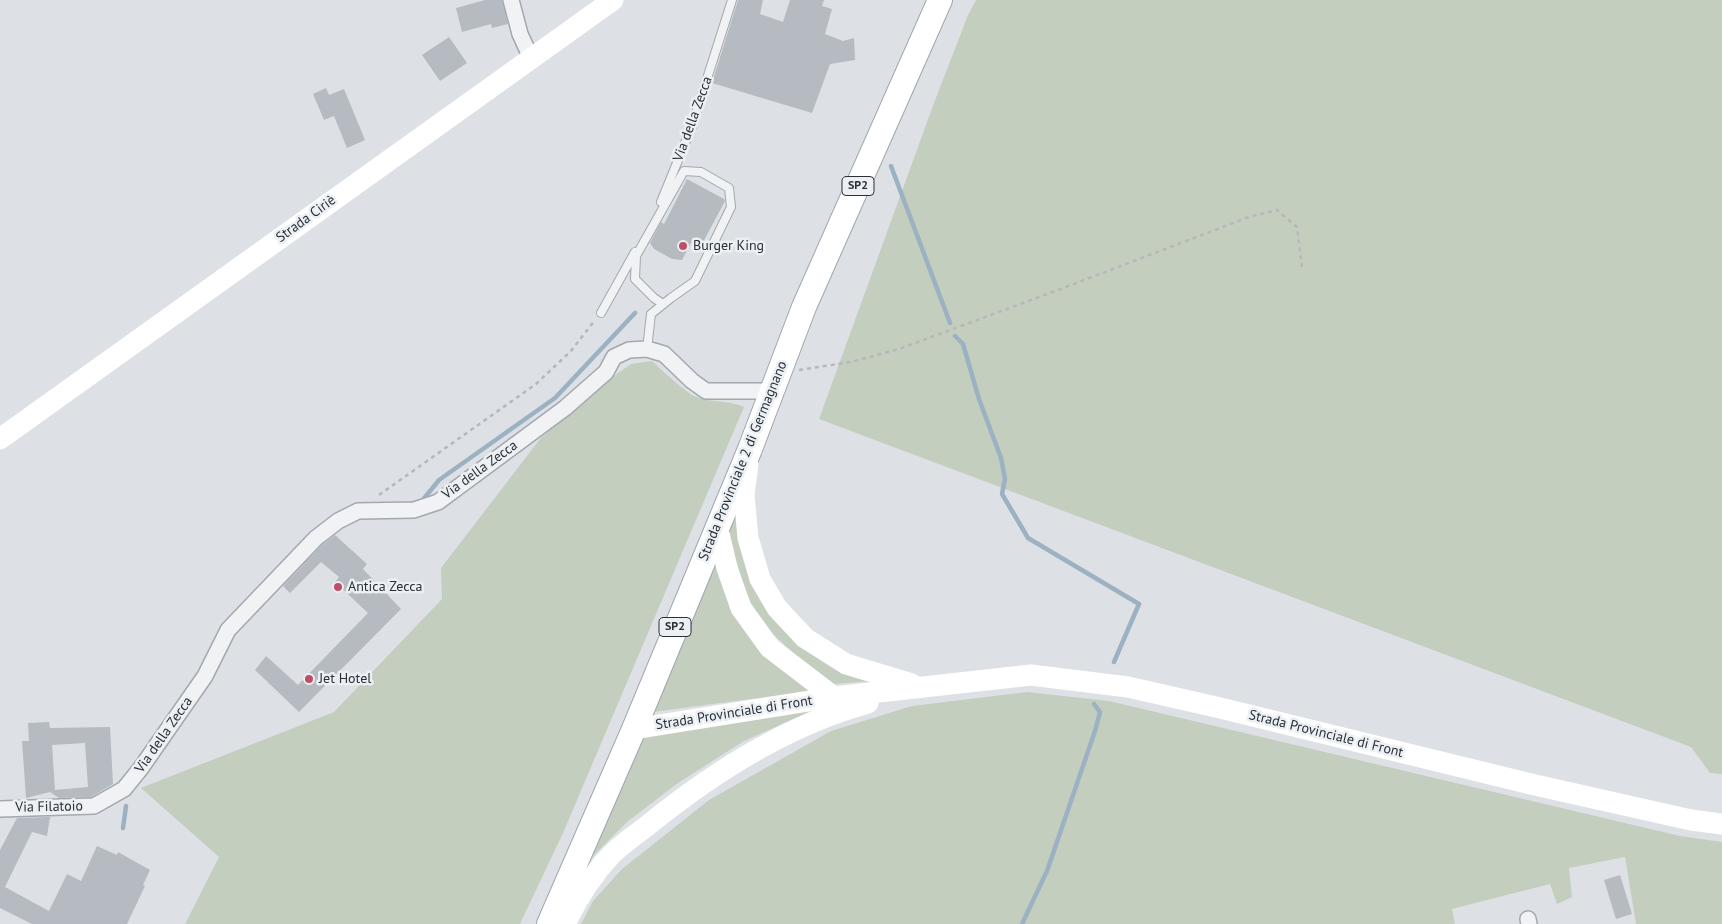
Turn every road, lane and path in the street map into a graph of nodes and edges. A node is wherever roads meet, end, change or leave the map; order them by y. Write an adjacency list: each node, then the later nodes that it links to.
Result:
1 (511, 0): 5 (street)
2 (613, 0): 5 (main road, Strada Ciriè)
3 (732, 0): 8 (lane, Via della Zecca)
4 (940, 0): 10 (main road, Strada Provinciale 2 di Germagnano / SP2)
5 (531, 58): 11 (main road, Strada Ciriè)
6 (1302, 268): 10 (path)
7 (663, 304): 7 (lane); 9 (lane)
8 (601, 314): 13 (path)
9 (647, 349): 10 (street); 13 (street, Via della Zecca)
10 (777, 382): 12 (main road, Strada Provinciale 2 di Germagnano / SP2)
11 (0, 439)
12 (750, 449): 14 (main road, Strada Provinciale 2 di Germagnano / SP2); 15 (main road)
13 (358, 511): 18 (street, Via della Zecca)
14 (717, 526): 16 (main road); 17 (main road, Strada Provinciale 2 di Germagnano / SP2)
15 (927, 687): 16 (main road, Strada Provinciale di Front); 20 (main road, Strada Provinciale di Front); 22 (main road)
16 (834, 697): 17 (main road, Strada Provinciale di Front)
17 (634, 728): 21 (main road, Strada Provinciale 2 di Germagnano / SP2)
18 (124, 789): 19 (street, Via Filatoio)
19 (0, 808)
20 (1722, 824)
21 (549, 924)
22 (565, 924)

